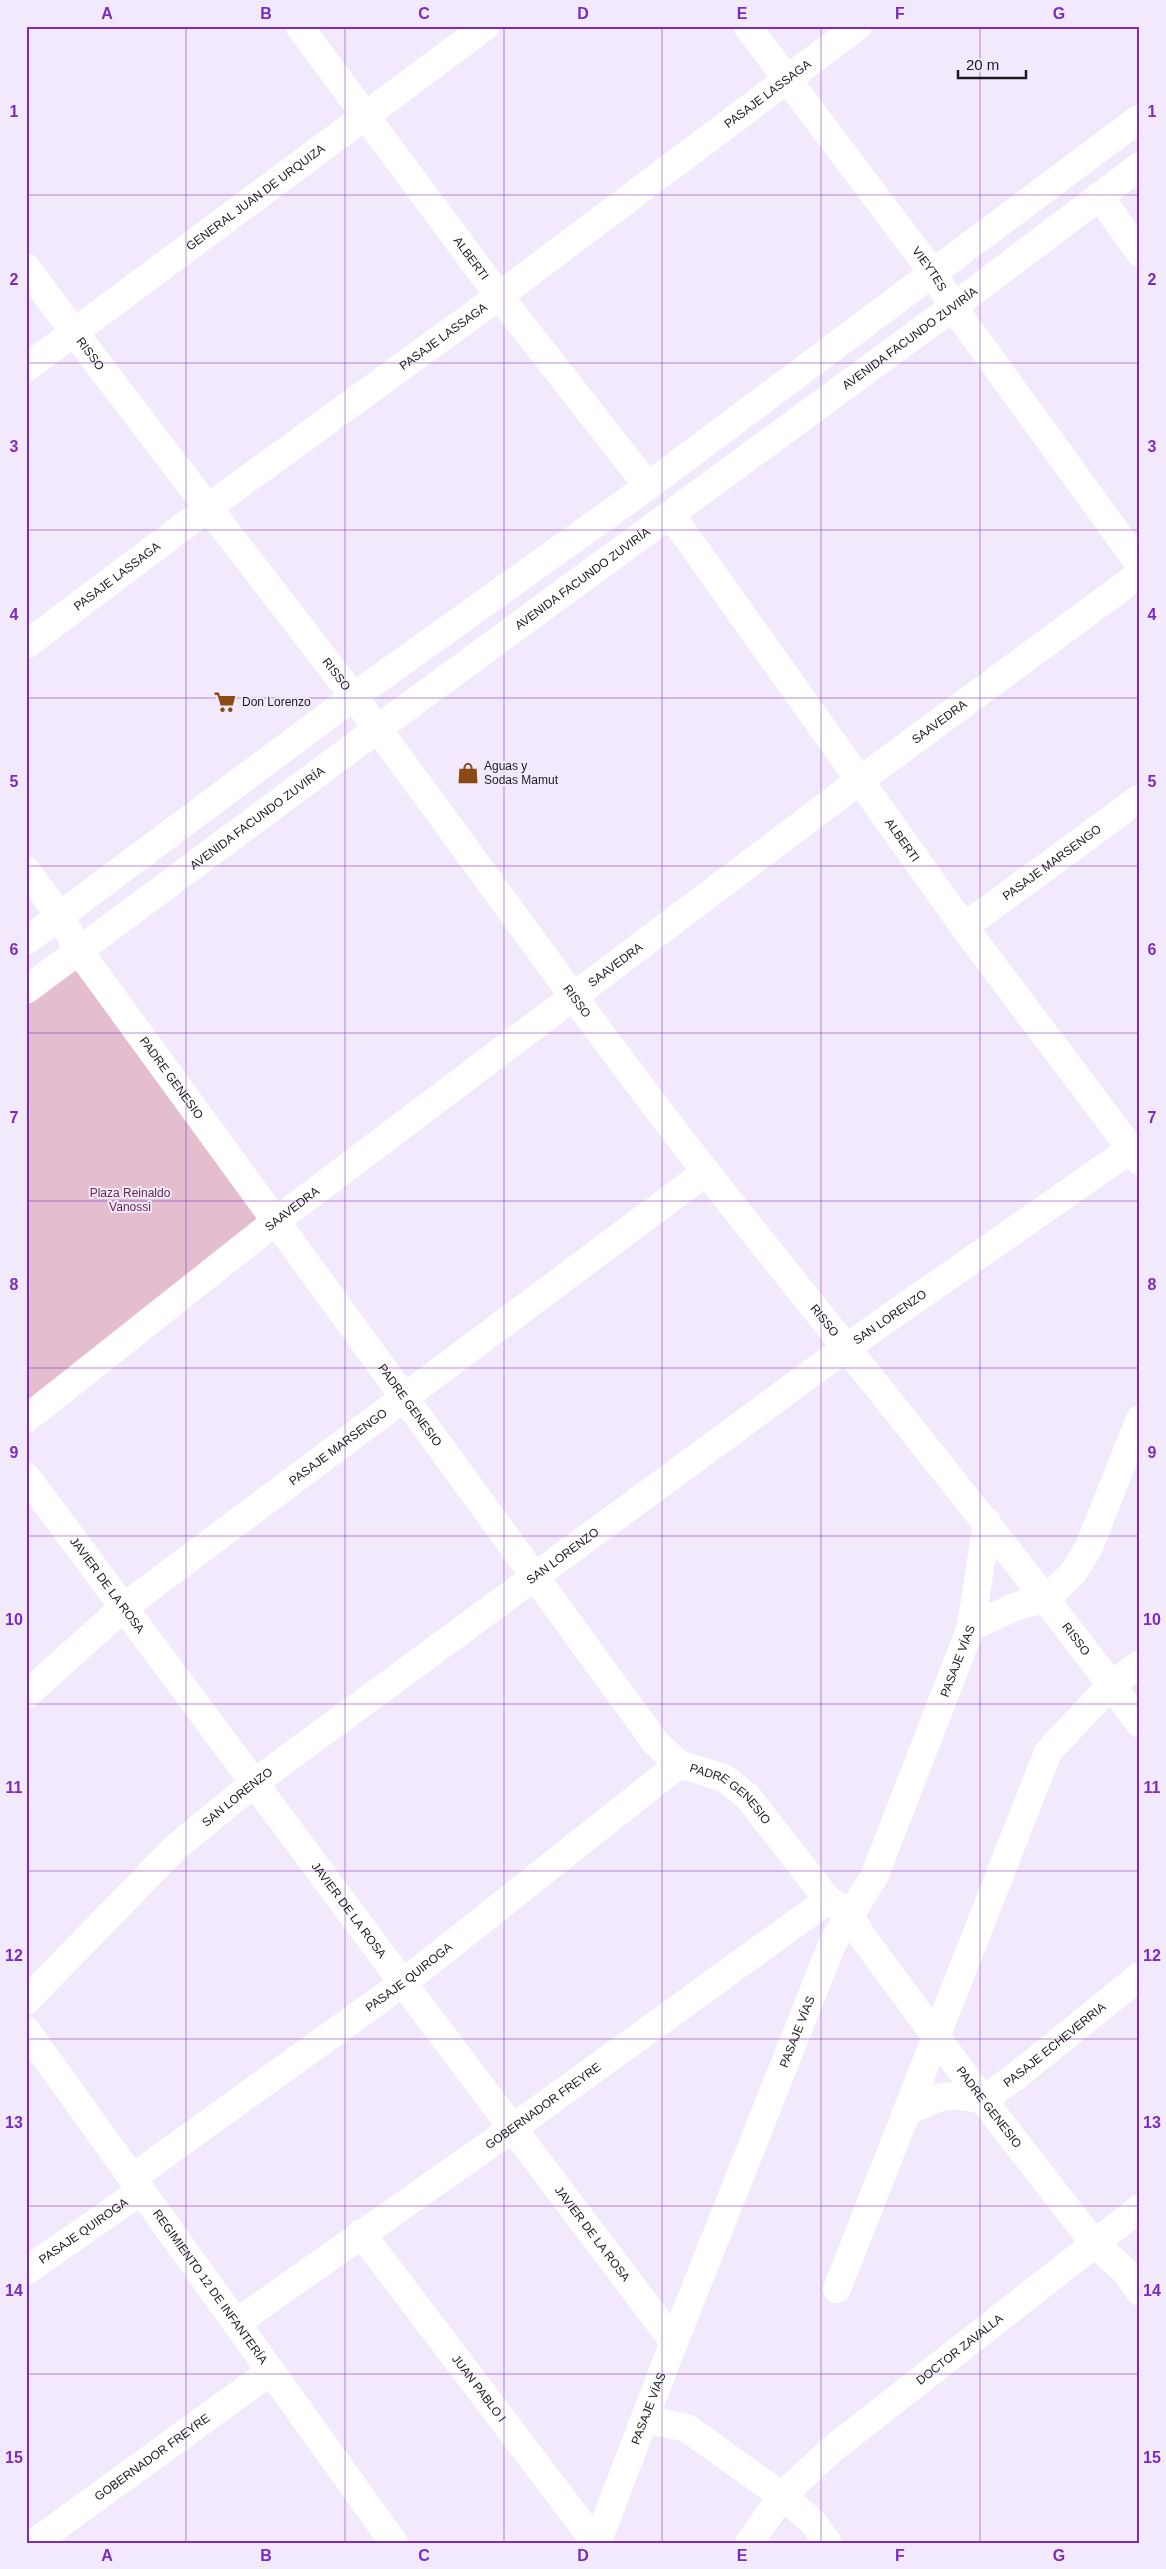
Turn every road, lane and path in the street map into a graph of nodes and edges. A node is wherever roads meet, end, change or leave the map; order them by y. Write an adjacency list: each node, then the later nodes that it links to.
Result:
1 (299, 26): 6 (street, ALBERTI)
2 (486, 26): 6 (street, GENERAL JUAN DE URQUIZA)
3 (747, 26): 5 (street, VIEYTES)
4 (858, 26): 5 (street, PASAJE LASSAGA)
5 (787, 79): 12 (street, VIEYTES); 13 (street, PASAJE LASSAGA)
6 (367, 117): 13 (street, ALBERTI); 15 (street, GENERAL JUAN DE URQUIZA)
7 (1140, 118): 12 (street)
8 (1140, 166): 9 (street, AVENIDA FACUNDO ZUVIRÍA)
9 (1098, 196): 10 (street); 14 (street, AVENIDA FACUNDO ZUVIRÍA)
10 (1140, 253)
11 (26, 267): 15 (street, RISSO)
12 (934, 274): 14 (street, VIEYTES); 17 (street)
13 (500, 296): 17 (street, ALBERTI); 18 (street, PASAJE LASSAGA)
14 (953, 307): 19 (street, AVENIDA FACUNDO ZUVIRÍA); 20 (street, VIEYTES)
15 (74, 332): 16 (street, GENERAL JUAN DE URQUIZA); 18 (street, RISSO)
16 (26, 368)
17 (648, 486): 23 (street)
18 (210, 507): 22 (street, PASAJE LASSAGA); 23 (street, RISSO)
19 (671, 514): 24 (street, AVENIDA FACUNDO ZUVIRÍA); 25 (street, ALBERTI)
20 (1140, 565)
21 (1140, 574): 25 (street, SAAVEDRA)
22 (26, 645)
23 (353, 697): 24 (street, RISSO); 28 (street)
24 (376, 730): 31 (street, AVENIDA FACUNDO ZUVIRÍA); 33 (street, RISSO)
25 (859, 781): 29 (street, ALBERTI); 33 (street, SAAVEDRA)
26 (1140, 798): 29 (street, PASAJE MARSENGO)
27 (26, 870): 28 (street, PADRE GENESIO)
28 (60, 916): 30 (street); 31 (street, PADRE GENESIO)
29 (964, 926): 34 (street, ALBERTI)
30 (26, 941)
31 (80, 951): 32 (street, AVENIDA FACUNDO ZUVIRÍA); 36 (street, PADRE GENESIO)
32 (26, 990)
33 (572, 997): 35 (street, RISSO); 36 (street, SAAVEDRA)
34 (1135, 1155): 37 (street, SAN LORENZO)
35 (706, 1172): 37 (street, RISSO); 38 (street, PASAJE MARSENGO)
36 (276, 1221): 38 (street, PADRE GENESIO); 39 (street, SAAVEDRA)
37 (847, 1348): 42 (street, RISSO); 43 (street, SAN LORENZO)
38 (404, 1398): 43 (street, PADRE GENESIO); 45 (street, PASAJE MARSENGO)
39 (26, 1419)
40 (1140, 1420): 44 (street)
41 (26, 1476): 45 (street, JAVIER DE LA ROSA)
42 (987, 1522): 44 (street, RISSO); 46 (street, PASAJE VÍAS)
43 (534, 1576): 51 (street, PADRE GENESIO); 52 (street, SAN LORENZO)
44 (1046, 1599): 46 (street); 48 (street, RISSO)
45 (124, 1607): 49 (street, PASAJE MARSENGO); 52 (street, JAVIER DE LA ROSA)
46 (971, 1626): 53 (street, PASAJE VÍAS)
47 (1140, 1664): 48 (street)
48 (1111, 1685): 50 (street, RISSO); 58 (street)
49 (26, 1695)
50 (1140, 1724)
51 (679, 1764): 53 (street, PADRE GENESIO); 55 (street, PASAJE QUIROGA)
52 (254, 1783): 55 (street, JAVIER DE LA ROSA); 56 (street, SAN LORENZO)
53 (839, 1907): 58 (street, PADRE GENESIO); 61 (street, GOBERNADOR FREYRE); 70 (street, PASAJE VÍAS)
54 (1140, 1976): 59 (street, PASAJE ECHEVERRIA)
55 (403, 1983): 61 (street, JAVIER DE LA ROSA); 62 (street, PASAJE QUIROGA)
56 (26, 2001)
57 (26, 2030): 62 (street, REGIMIENTO 12 DE INFANTERÍA)
58 (937, 2037): 59 (street, PADRE GENESIO); 60 (street)
59 (983, 2100): 60 (street); 65 (street, PADRE GENESIO)
60 (907, 2112): 67 (street)
61 (513, 2128): 64 (street, GOBERNADOR FREYRE); 70 (street, JAVIER DE LA ROSA)
62 (136, 2185): 66 (street, PASAJE QUIROGA); 69 (street, REGIMIENTO 12 DE INFANTERÍA)
63 (1140, 2208): 65 (street, DOCTOR ZAVALLA)
64 (361, 2233): 69 (street, GOBERNADOR FREYRE); 76 (street, JUAN PABLO I)
65 (1094, 2243): 68 (street, PADRE GENESIO); 73 (street, DOCTOR ZAVALLA)
66 (26, 2271)
67 (837, 2289)
68 (1140, 2292)
69 (236, 2323): 71 (street, REGIMIENTO 12 DE INFANTERÍA)
70 (674, 2342): 72 (street, PASAJE VÍAS)
71 (271, 2371): 74 (street, GOBERNADOR FREYRE); 75 (street, REGIMIENTO 12 DE INFANTERÍA)
72 (644, 2419): 73 (street); 76 (street, PASAJE VÍAS)
73 (782, 2496): 77 (street); 78 (street)
74 (34, 2543)
75 (394, 2543)
76 (597, 2543)
77 (749, 2543)
78 (828, 2543)

